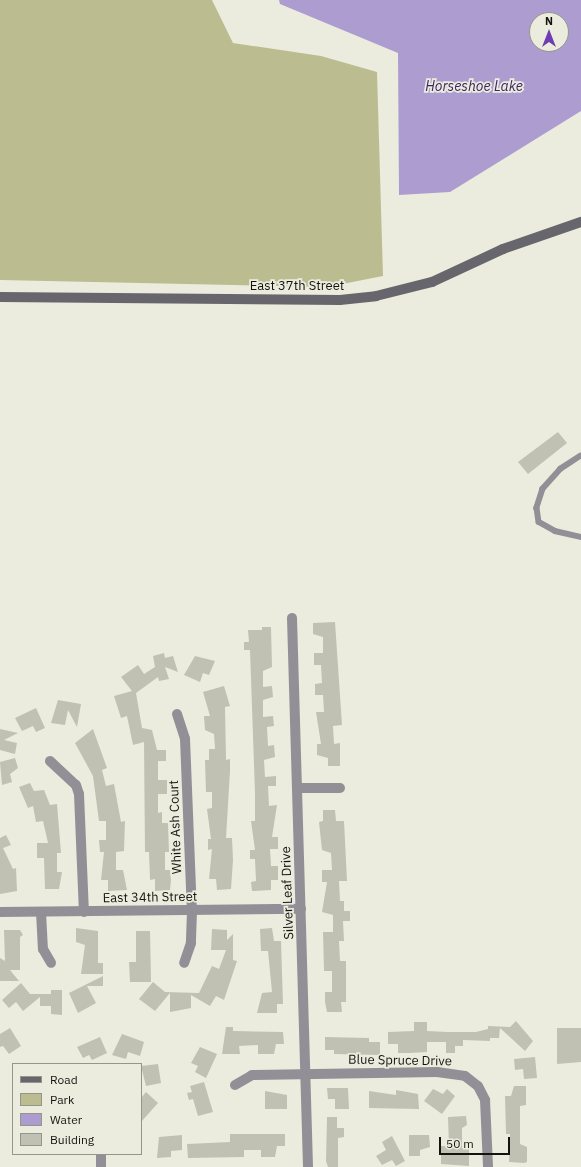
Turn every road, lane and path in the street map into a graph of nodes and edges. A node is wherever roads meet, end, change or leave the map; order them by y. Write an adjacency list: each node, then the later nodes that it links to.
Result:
1 (581, 222): 2 (main road, East 37th Street)
2 (0, 297)
3 (581, 456): 4 (lane)
4 (581, 536)
5 (292, 618): 8 (street, Silver Leaf Drive)
6 (177, 714): 11 (street, White Ash Court)
7 (50, 761): 14 (street)
8 (299, 788): 9 (street); 10 (street, Silver Leaf Drive)
9 (340, 788)
10 (301, 909): 11 (street, East 34th Street); 17 (street, Silver Leaf Drive)
11 (192, 911): 14 (street, East 34th Street); 16 (street, White Ash Court)
12 (0, 912): 13 (street, East 34th Street)
13 (41, 912): 14 (street, East 34th Street); 15 (street)
14 (84, 912)
15 (51, 963)
16 (184, 963)
17 (308, 1074): 18 (street, Blue Spruce Drive); 21 (street, Silver Leaf Drive); 22 (street, Blue Spruce Drive)
18 (235, 1085)
19 (101, 1155): 20 (street)
20 (101, 1167)
21 (308, 1167)
22 (488, 1167)

